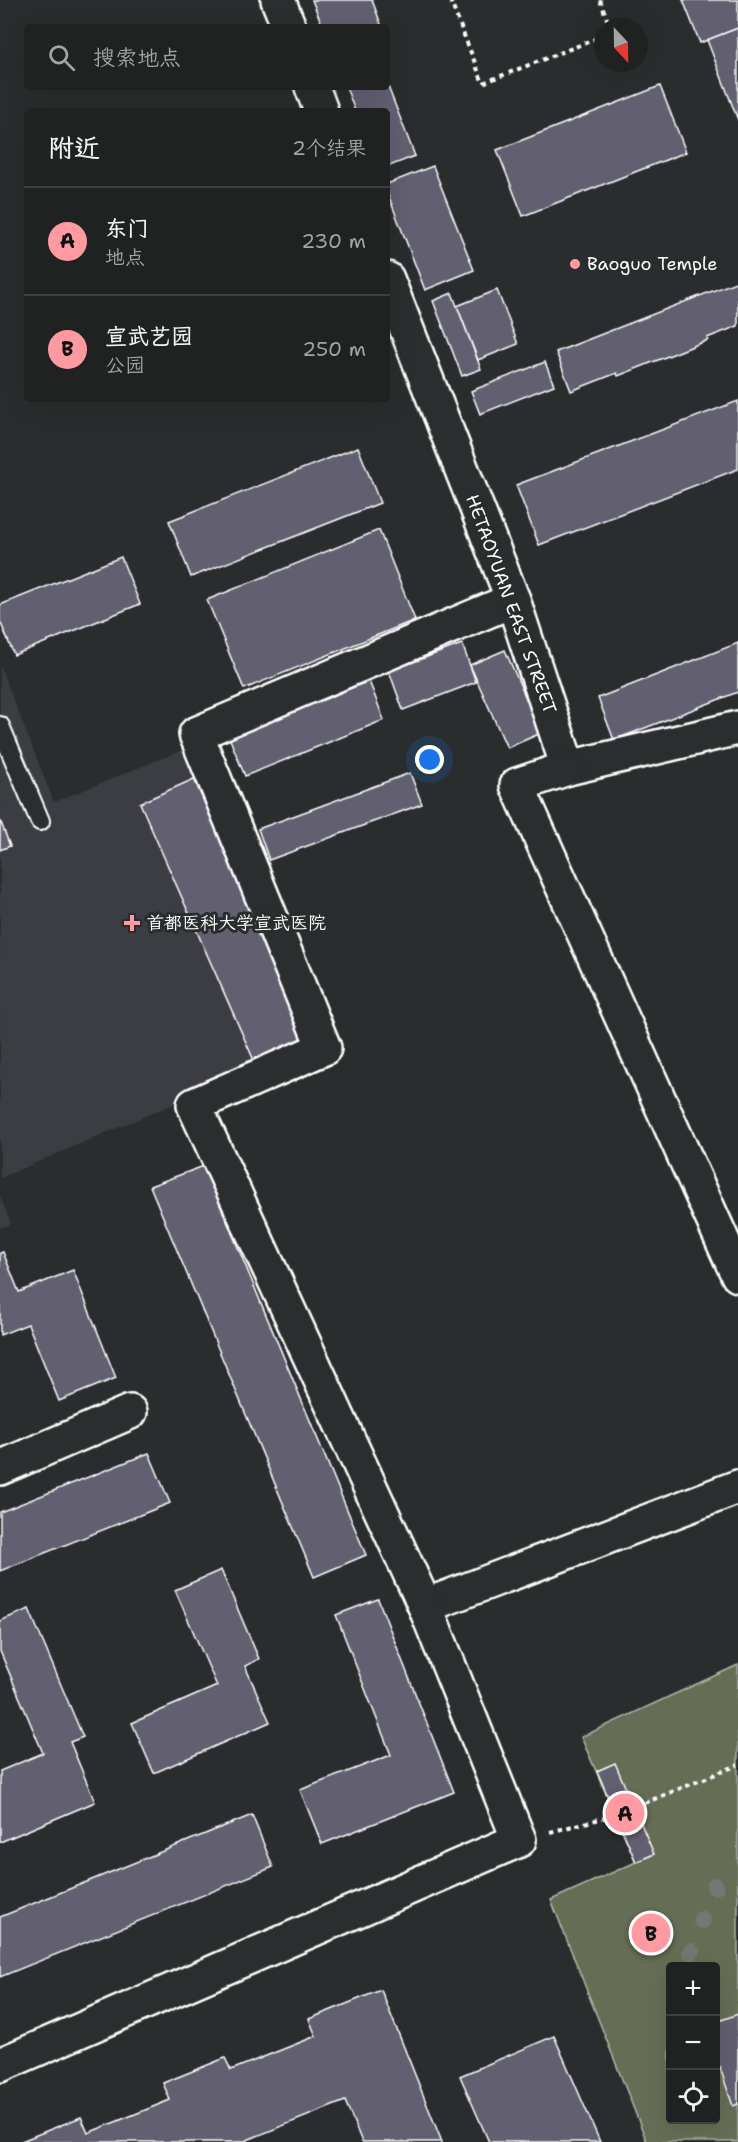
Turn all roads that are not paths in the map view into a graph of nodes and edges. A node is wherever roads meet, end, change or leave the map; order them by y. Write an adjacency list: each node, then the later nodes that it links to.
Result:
1 (278, 0): 2 (street)
2 (288, 24)
3 (313, 90): 4 (street)
4 (320, 108)
5 (390, 287): 6 (street, HETAOYUAN EAST STREET)
6 (513, 600): 9 (street, HETAOYUAN EAST STREET); 15 (street)
7 (0, 726): 10 (lane)
8 (738, 728): 9 (street)
9 (568, 768): 11 (street)
10 (40, 821)
11 (738, 1275)
12 (130, 1412): 13 (street)
13 (0, 1468)
14 (738, 1487): 15 (street)
15 (425, 1606): 16 (street)
16 (0, 2065)

